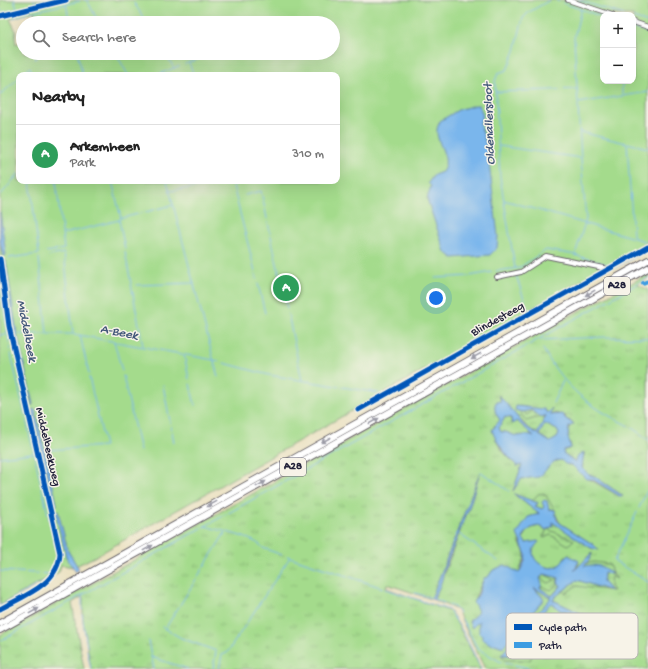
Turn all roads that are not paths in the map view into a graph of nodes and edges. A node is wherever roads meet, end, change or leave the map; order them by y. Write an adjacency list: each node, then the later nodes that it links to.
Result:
1 (66, 0): 4 (street)
2 (568, 0): 3 (street)
3 (603, 12)
4 (0, 16)
5 (636, 23): 6 (street)
6 (648, 27)
7 (648, 247): 11 (street, Blindesteeg)
8 (0, 259): 14 (street, Middelbeekweg)
9 (648, 260): 15 (highway, A28, one-way to 15)
10 (648, 268): 16 (highway, A28, one-way to 10)
11 (608, 270): 12 (street); 13 (street, Blindesteeg)
12 (497, 277)
13 (358, 410)
14 (0, 609)
15 (0, 623)
16 (0, 630)

